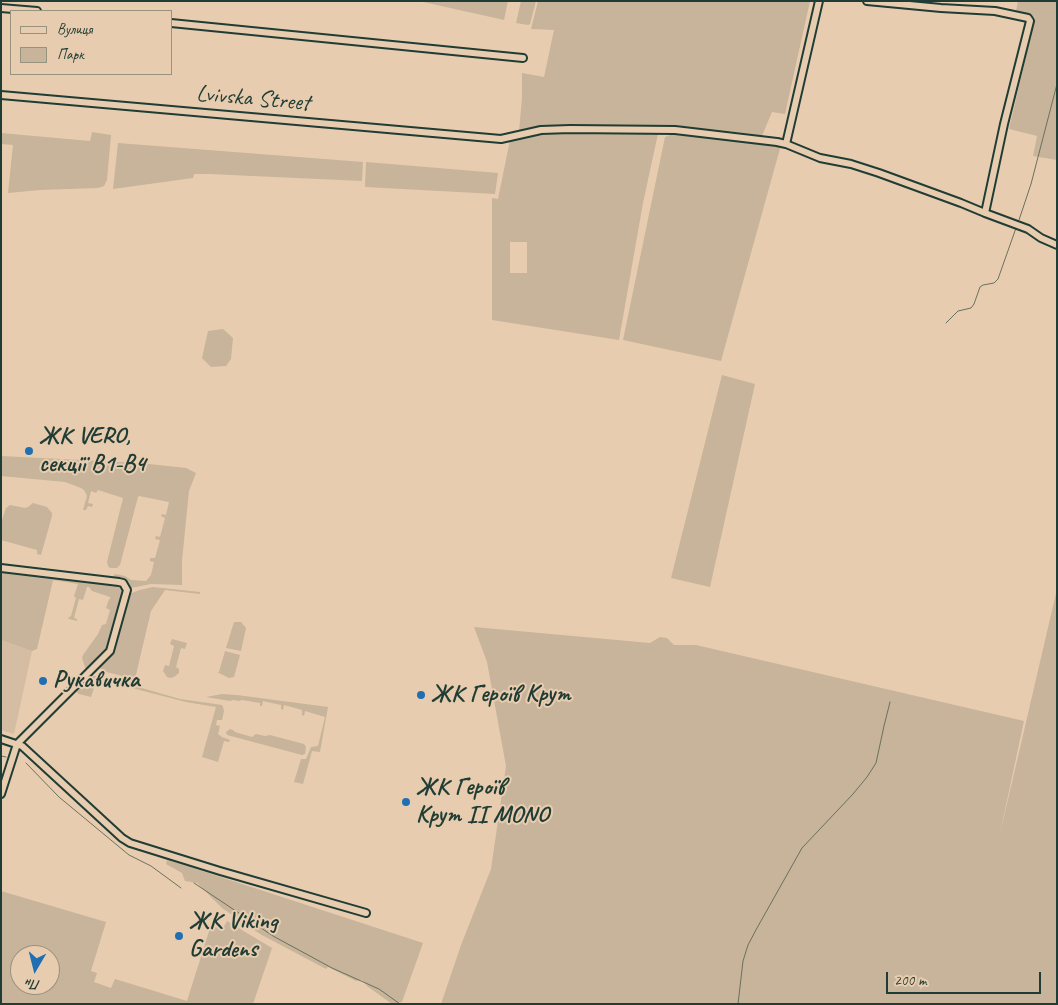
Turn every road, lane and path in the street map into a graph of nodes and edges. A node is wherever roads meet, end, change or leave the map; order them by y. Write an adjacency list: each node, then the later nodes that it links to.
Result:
1 (819, 1): 8 (street)
2 (867, 1): 9 (street)
3 (1, 8): 4 (street)
4 (24, 10)
5 (172, 23): 6 (street)
6 (522, 58)
7 (1, 95): 8 (street, Lvivska Street)
8 (786, 144): 9 (street, Lvivska Street)
9 (985, 213): 10 (street, Lvivska Street)
10 (1057, 245)
11 (1, 568): 13 (street)
12 (1, 739): 13 (street)
13 (17, 744): 14 (street); 15 (street)
14 (1, 794)
15 (366, 913)

